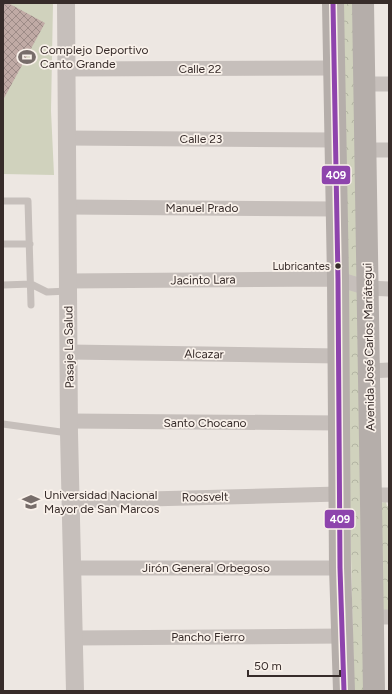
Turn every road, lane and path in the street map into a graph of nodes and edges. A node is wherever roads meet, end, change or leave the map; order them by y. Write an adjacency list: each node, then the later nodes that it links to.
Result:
1 (66, 3): 5 (street, Pasaje La Salud)
2 (333, 3): 4 (main road)
3 (363, 3): 6 (main road, Avenida José Carlos Mariátegui)
4 (334, 68): 5 (street, Calle 22); 9 (main road)
5 (66, 70): 8 (street, Pasaje La Salud)
6 (364, 84): 7 (street); 10 (main road, Avenida José Carlos Mariátegui)
7 (389, 84)
8 (67, 138): 9 (street, Calle 23); 13 (street, Pasaje La Salud)
9 (335, 140): 14 (main road)
10 (365, 150): 11 (street); 21 (main road, Avenida José Carlos Mariátegui)
11 (389, 150)
12 (3, 202): 16 (lane)
13 (67, 207): 14 (street, Manuel Prado); 20 (street, Pasaje La Salud)
14 (337, 209): 17 (main road)
15 (3, 244): 16 (lane)
16 (30, 244): 18 (lane)
17 (338, 279): 20 (street, Jacinto Lara); 21 (street, Jacinto Lara); 24 (main road)
18 (31, 284): 19 (lane); 20 (lane); 22 (lane)
19 (3, 285)
20 (68, 286): 23 (street, Pasaje La Salud)
21 (378, 289): 25 (main road, Avenida José Carlos Mariátegui)
22 (31, 306)
23 (69, 352): 24 (street, Alcazar); 28 (street, Pasaje La Salud)
24 (339, 356): 26 (main road)
25 (379, 370): 30 (main road, Avenida José Carlos Mariátegui)
26 (340, 423): 28 (street, Santo Chocano); 29 (main road)
27 (3, 424): 28 (lane)
28 (70, 427): 31 (street, Pasaje La Salud)
29 (340, 494): 31 (street, Roosvelt); 33 (main road)
30 (380, 495): 34 (main road, Avenida José Carlos Mariátegui)
31 (71, 501): 32 (street, Pasaje La Salud)
32 (72, 568): 33 (street, Jirón General Orbegoso); 36 (street, Pasaje La Salud)
33 (340, 568): 35 (main road)
34 (381, 617): 39 (main road, Avenida José Carlos Mariátegui)
35 (342, 636): 36 (street, Pancho Fierro); 38 (main road)
36 (74, 638): 37 (street, Pasaje La Salud)
37 (75, 691)
38 (344, 691)
39 (374, 691)

